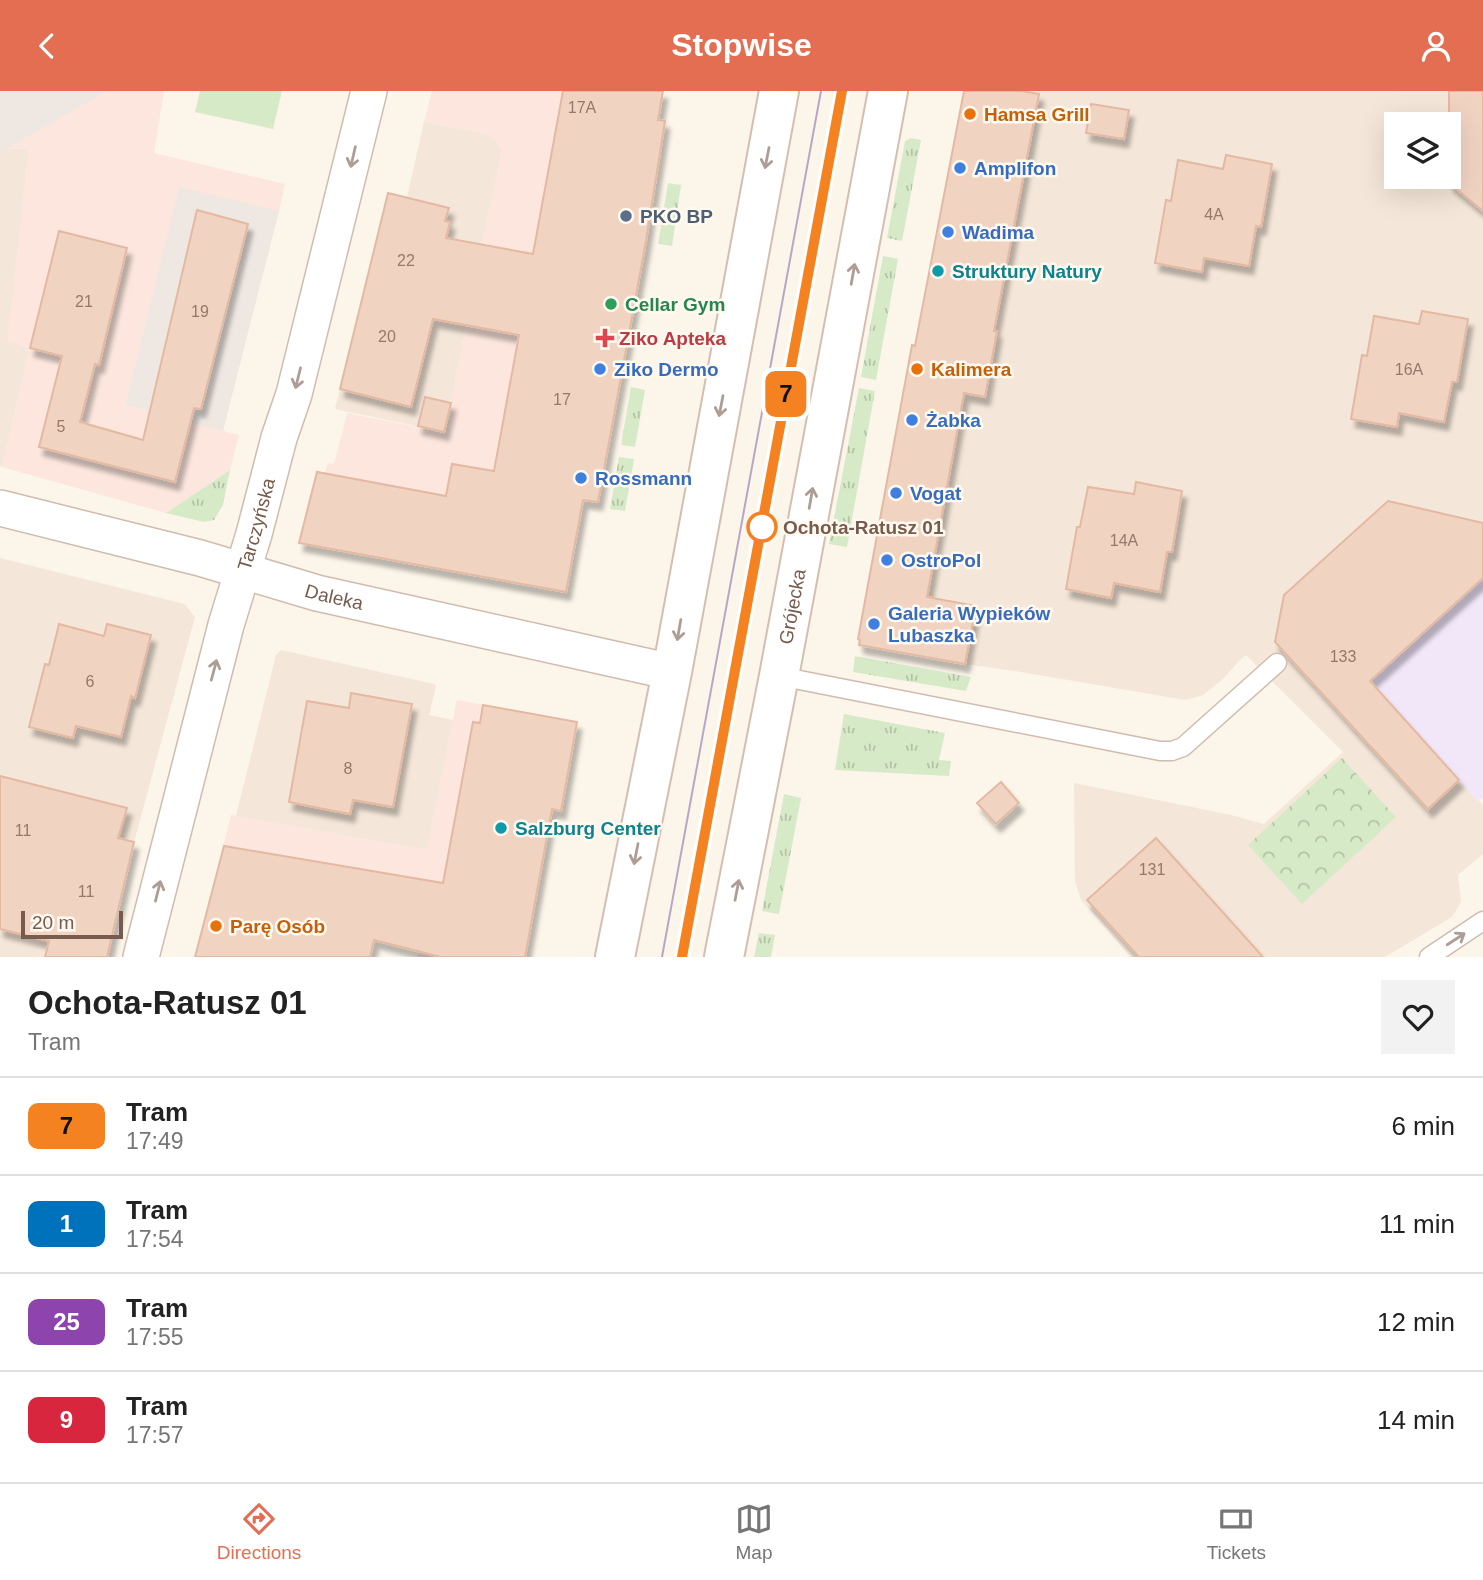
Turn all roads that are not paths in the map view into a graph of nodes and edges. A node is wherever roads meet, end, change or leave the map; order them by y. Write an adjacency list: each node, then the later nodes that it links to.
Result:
1 (369, 91): 5 (street, Tarczyńska, one-way to 5)
2 (779, 91): 7 (main road, one-way to 7)
3 (888, 91): 8 (main road, Grójecka, one-way to 3)
4 (0, 508): 5 (street, Daleka)
5 (243, 571): 7 (street, Daleka); 10 (street, Tarczyńska, one-way to 5)
6 (1277, 663): 8 (lane)
7 (672, 672): 11 (main road, one-way to 11)
8 (779, 676): 12 (main road, Grójecka, one-way to 8)
9 (1483, 921): 13 (lane, one-way to 9)
10 (141, 957)
11 (615, 957)
12 (724, 957)
13 (1429, 957)

